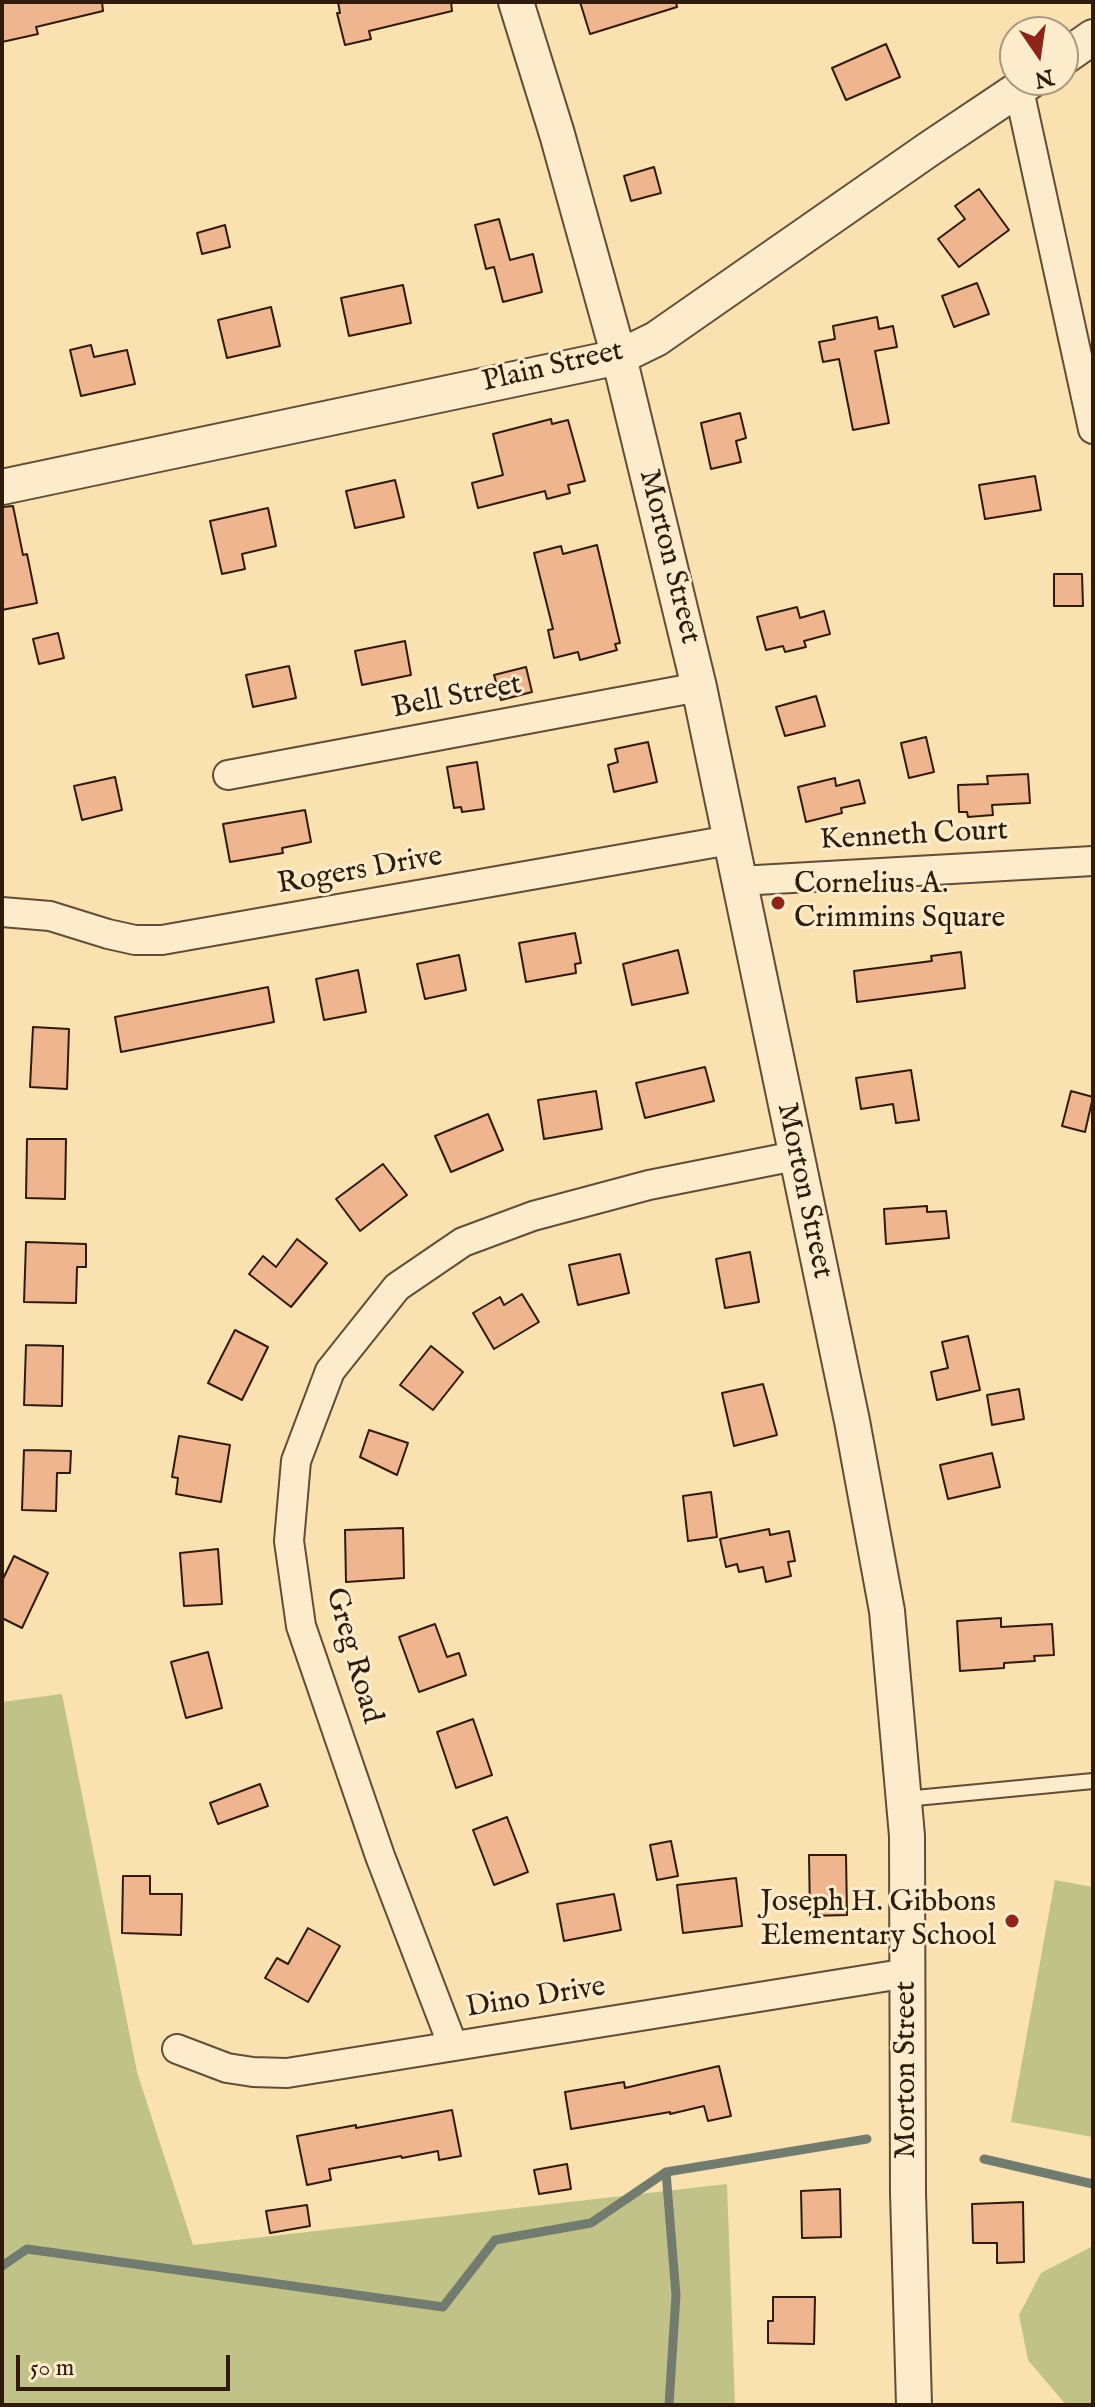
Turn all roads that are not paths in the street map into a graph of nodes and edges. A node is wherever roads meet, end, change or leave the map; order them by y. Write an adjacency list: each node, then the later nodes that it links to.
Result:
1 (516, 2): 4 (street, Morton Street)
2 (1008, 96): 4 (street, Plain Street)
3 (1027, 96): 5 (street)
4 (619, 357): 6 (street, Plain Street); 7 (street, Morton Street)
5 (1093, 429)
6 (2, 487)
7 (699, 687): 8 (street, Bell Street); 9 (street, Morton Street)
8 (228, 775)
9 (730, 840): 11 (street, Morton Street); 12 (street, Rogers Drive)
10 (1093, 861): 11 (street, Kenneth Court)
11 (739, 881): 13 (street, Morton Street)
12 (2, 912)
13 (795, 1156): 15 (street, Morton Street); 17 (street, Greg Road)
14 (1093, 1781): 15 (lane)
15 (905, 1799): 16 (street, Morton Street)
16 (908, 1973): 17 (street, Dino Drive); 19 (street, Morton Street)
17 (453, 2046): 18 (street, Dino Drive)
18 (177, 2049)
19 (914, 2405)

